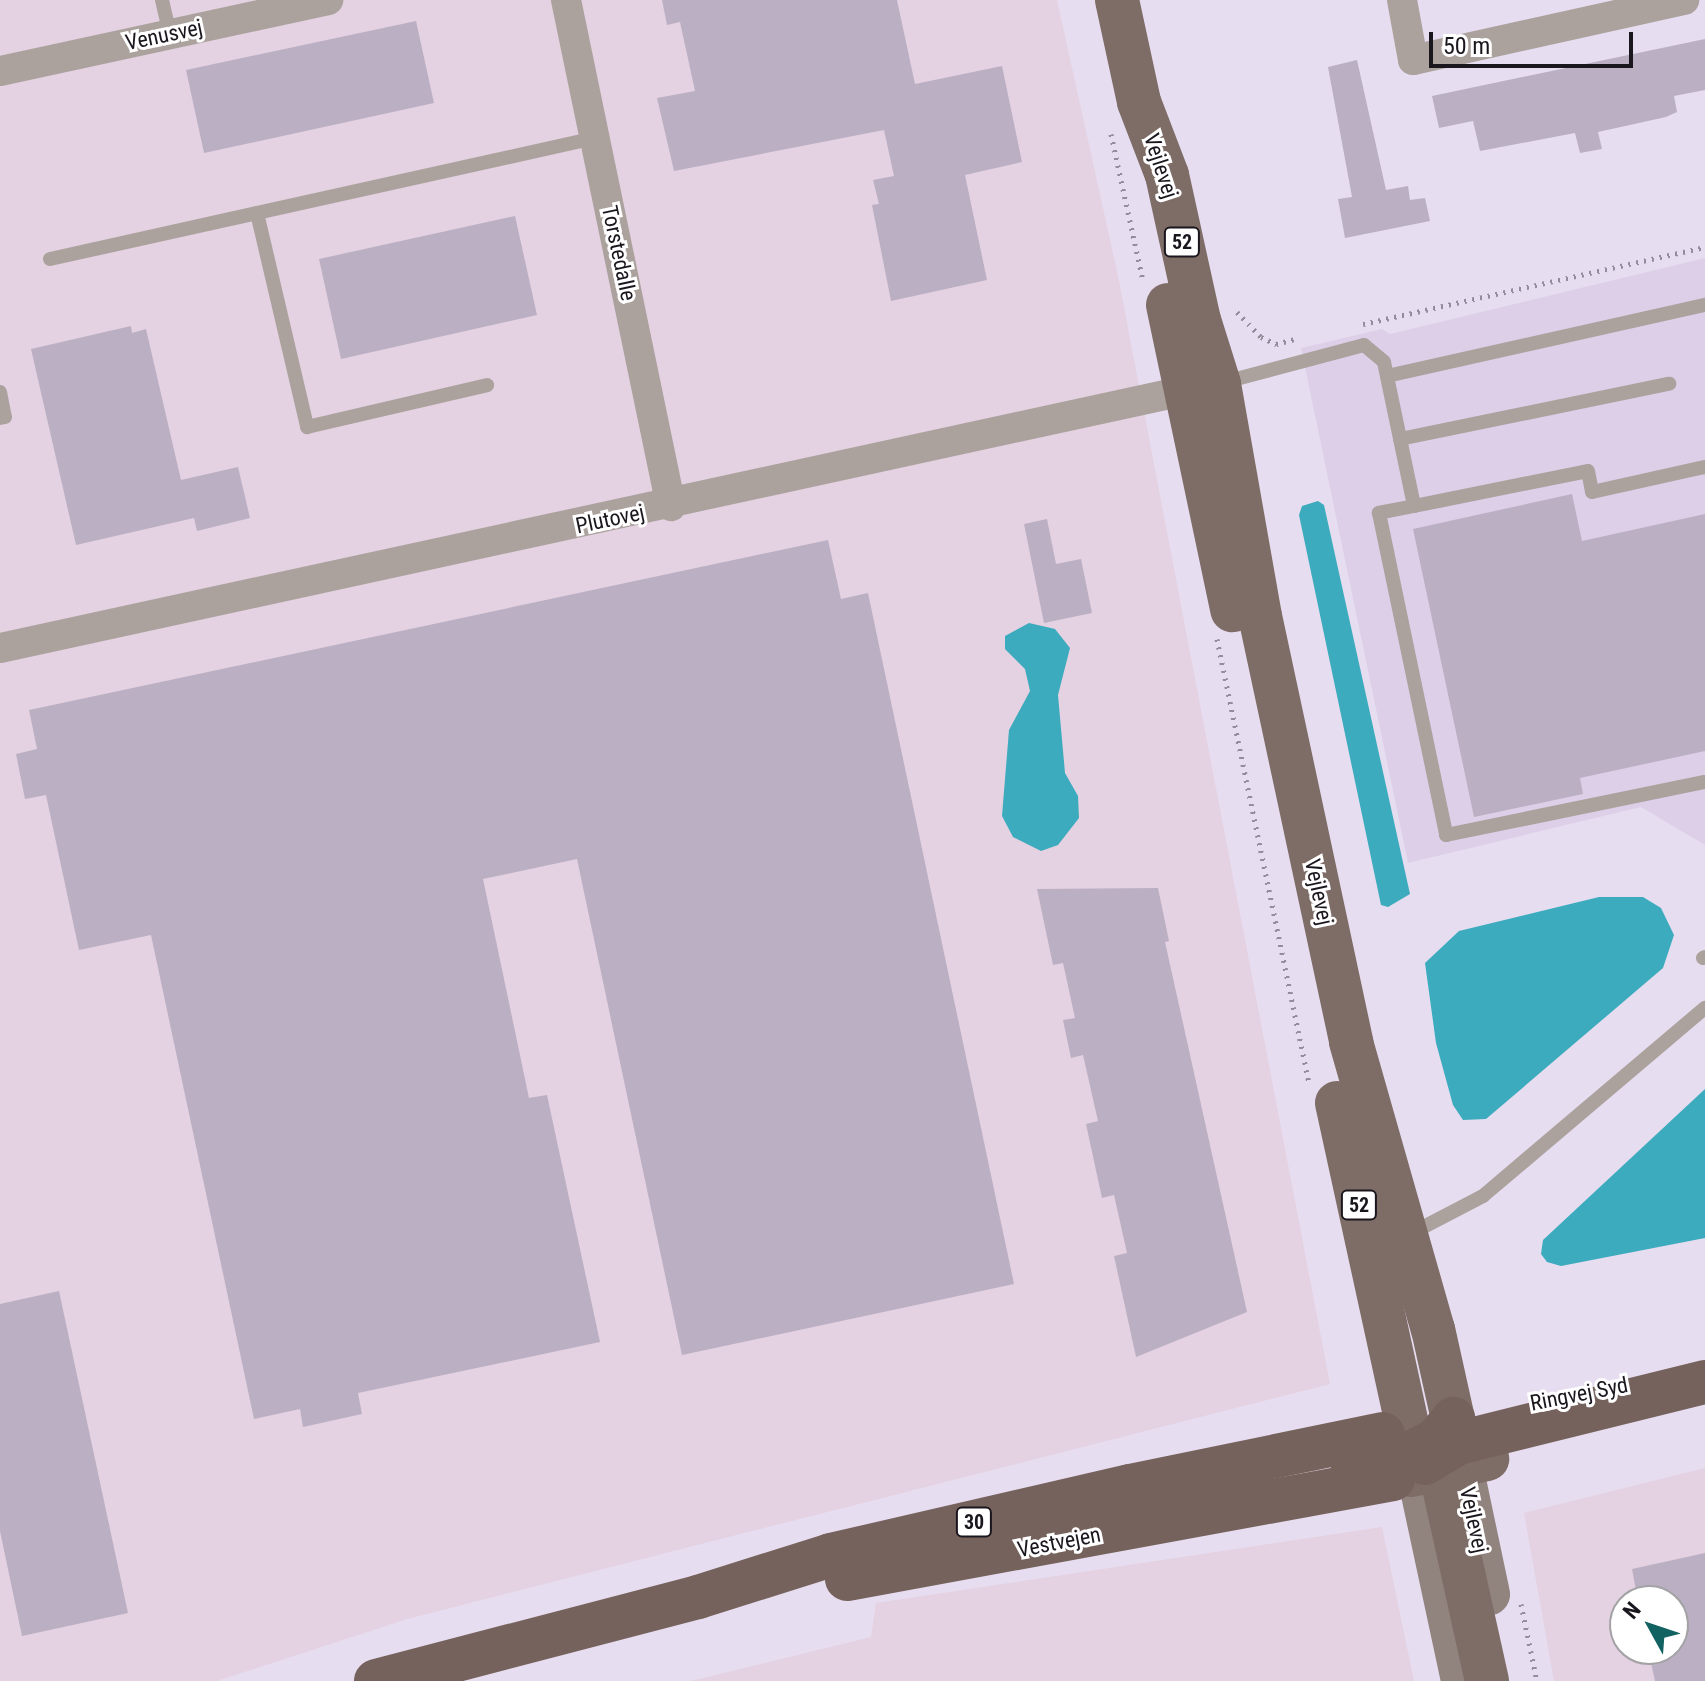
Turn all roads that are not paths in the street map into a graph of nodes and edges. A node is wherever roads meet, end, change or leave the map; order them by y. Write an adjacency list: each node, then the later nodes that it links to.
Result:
1 (162, 0): 8 (lane)
2 (328, 0): 8 (street, Venusvej)
3 (566, 0): 10 (street, Torstedalle)
4 (1117, 0): 17 (main road, Vejlevej / 52)
5 (1402, 0): 7 (street)
6 (1684, 0): 7 (street)
7 (1587, 10)
8 (170, 34): 9 (street, Venusvej)
9 (0, 71)
10 (595, 138): 11 (lane); 22 (street, Torstedalle)
11 (257, 213): 12 (lane); 16 (lane)
12 (50, 259)
13 (1705, 305): 14 (lane)
14 (1387, 376): 17 (lane); 20 (lane)
15 (1669, 384): 20 (lane)
16 (487, 385)
17 (1203, 387): 22 (street, Plutovej); 27 (main road, Vejlevej / 52); 27 (main road, Vejlevej / 52)
18 (0, 392): 19 (lane)
19 (0, 418)
20 (1400, 439): 23 (lane)
21 (1705, 467): 23 (lane)
22 (671, 506): 24 (street, Plutovej)
23 (1414, 506): 25 (lane)
24 (0, 648)
25 (1705, 782)
26 (1705, 1008): 27 (lane)
27 (1388, 1246): 31 (main road, Vejlevej / 52)
28 (1705, 1370): 31 (highway, Ringvej Syd)
29 (1705, 1382): 31 (highway)
30 (1705, 1409): 31 (highway, Ringvej Syd)
31 (1435, 1447): 32 (highway, Vestvejen / 30); 32 (highway, Vestvejen / 30); 34 (main road, Vejlevej); 35 (main road); 36 (main road, Vejlevej)
32 (698, 1597): 33 (highway, Vestvejen / 30)
33 (376, 1681)
34 (1462, 1681)
35 (1487, 1681)
36 (1505, 1681)

